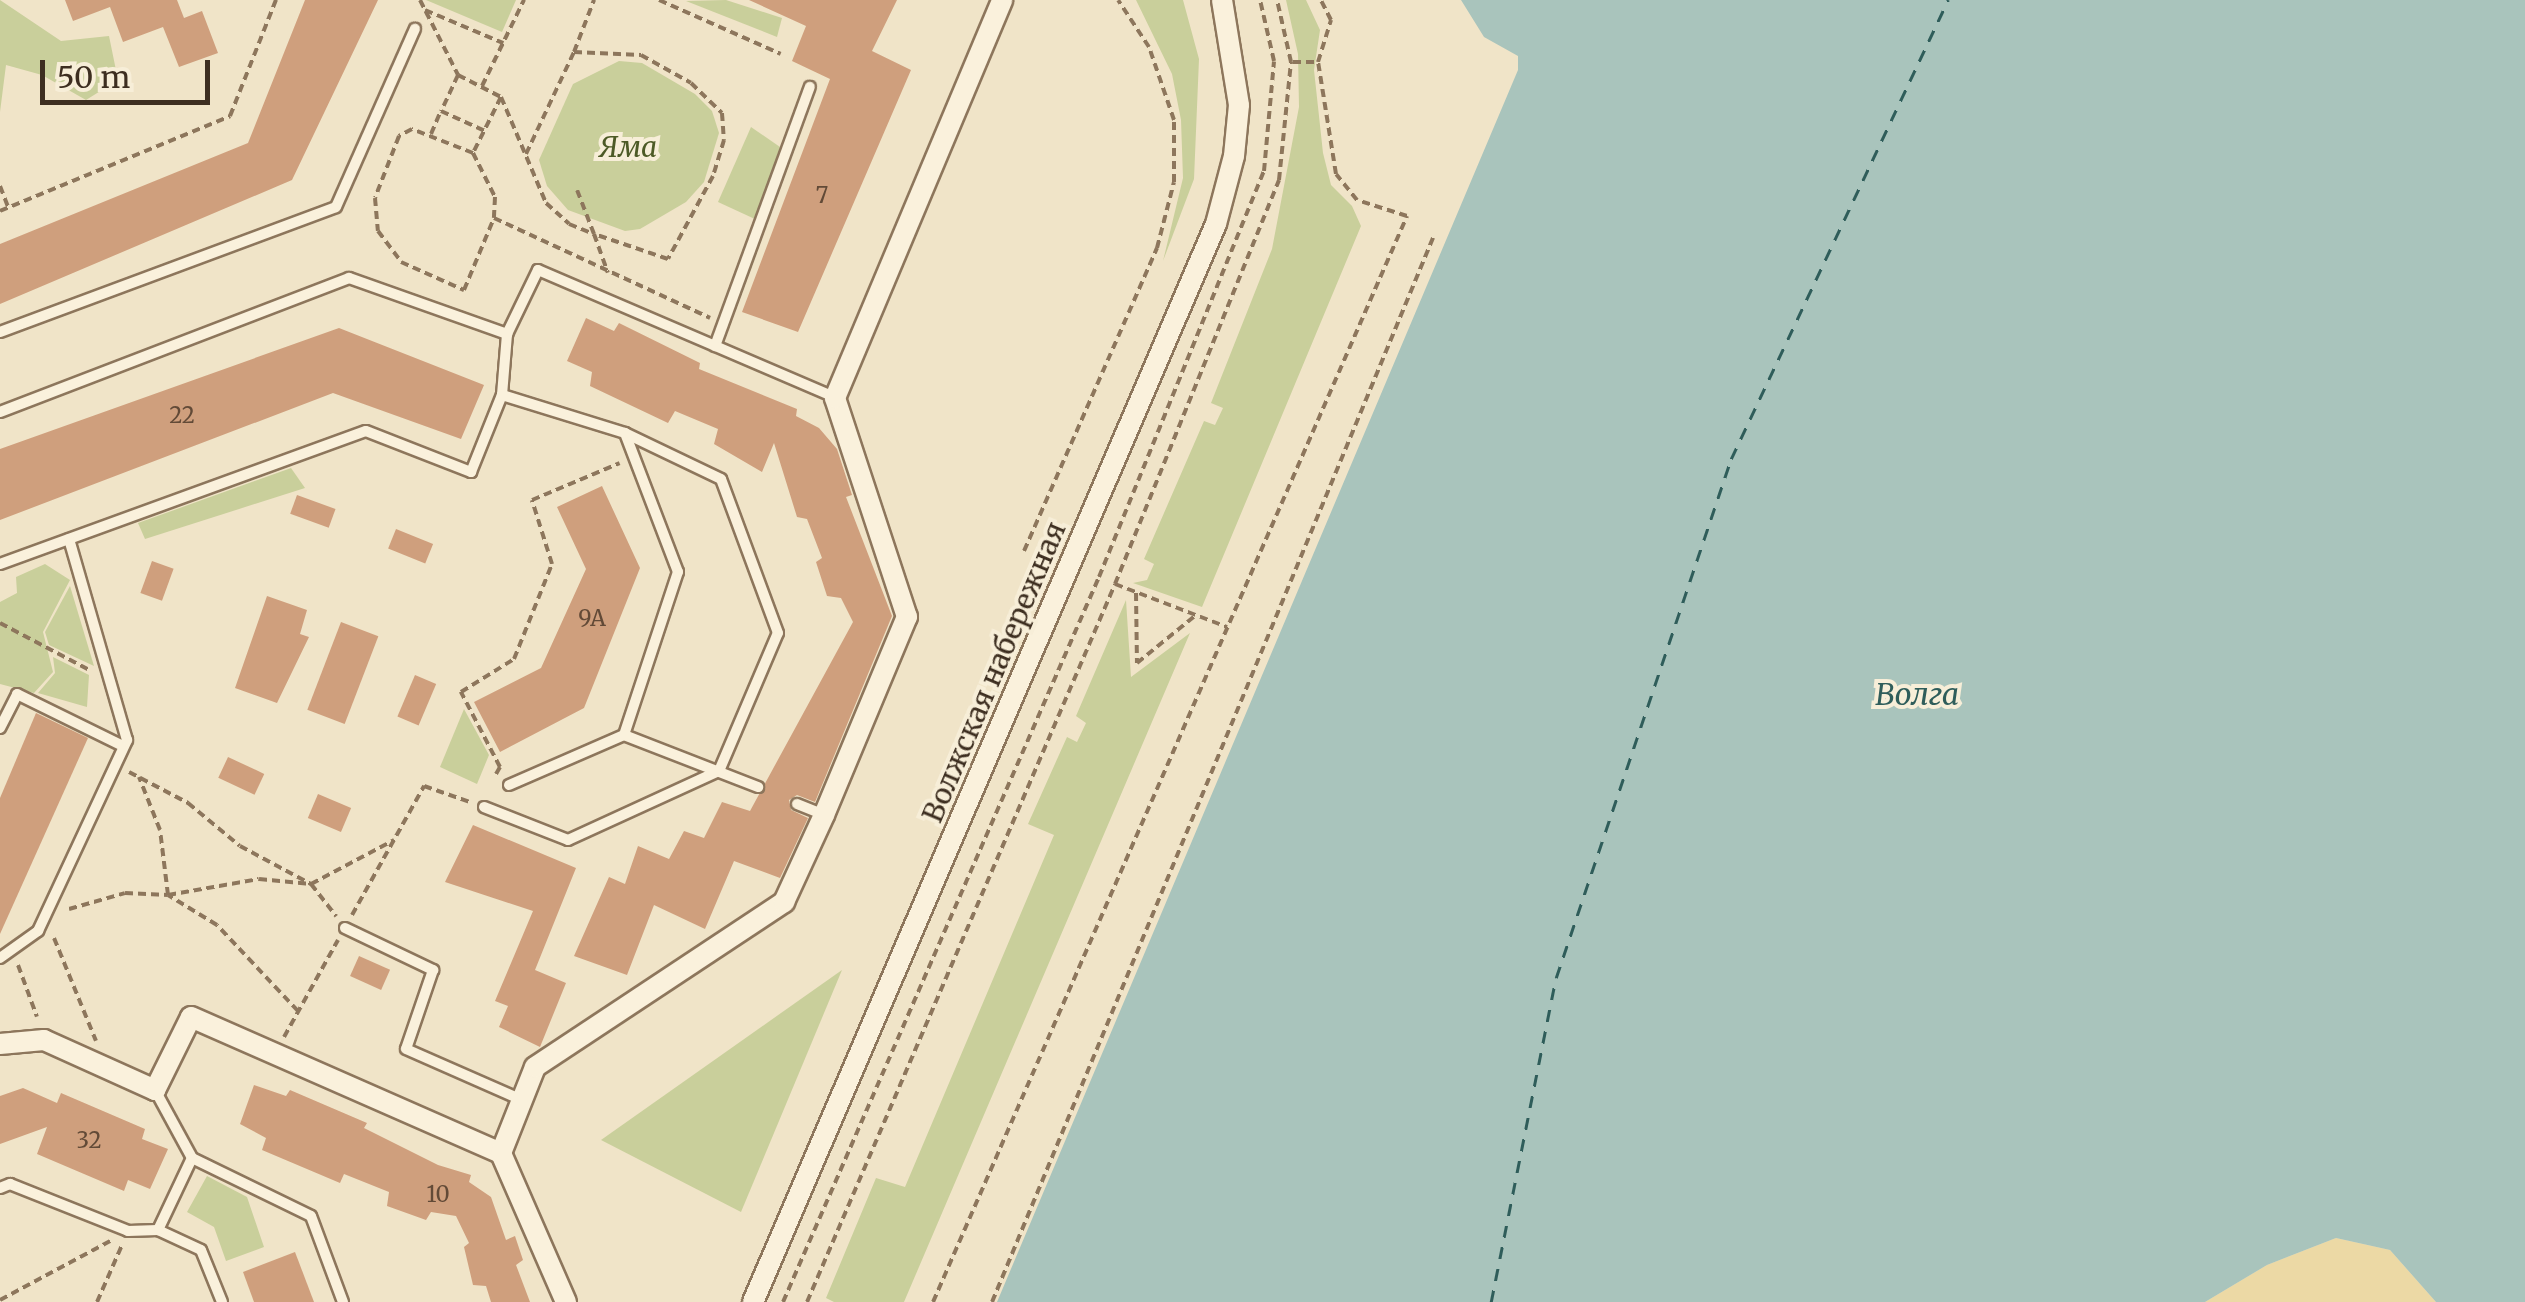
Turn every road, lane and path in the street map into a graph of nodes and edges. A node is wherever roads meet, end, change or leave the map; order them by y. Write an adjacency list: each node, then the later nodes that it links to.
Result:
1 (276, 0): 30 (path)
2 (420, 0): 12 (path)
3 (524, 0): 14 (path)
4 (594, 0): 15 (path)
5 (658, 0): 16 (path)
6 (1002, 0): 42 (street)
7 (1118, 0): 47 (path)
8 (1222, 0): 90 (street, Волжская набережная)
9 (1260, 0): 91 (path)
10 (1277, 0): 17 (path)
11 (1321, 0): 18 (path)
12 (425, 10): 14 (path); 19 (path)
13 (415, 29): 38 (lane)
14 (503, 42): 20 (path)
15 (574, 52): 27 (path); 33 (path)
16 (781, 54)
17 (1291, 62): 18 (path); 49 (path)
18 (1318, 62): 53 (path)
19 (458, 76): 20 (path); 23 (path)
20 (482, 87): 22 (path)
21 (810, 87): 37 (lane)
22 (501, 97): 24 (path); 27 (path)
23 (441, 111): 24 (path); 25 (path)
24 (484, 131): 26 (path)
25 (430, 136): 26 (path); 32 (path)
26 (473, 153): 32 (path)
27 (526, 154): 33 (path)
28 (0, 186): 30 (path)
29 (577, 190): 33 (path)
30 (8, 207): 31 (path)
31 (0, 210)
32 (494, 218): 35 (path)
33 (594, 234): 35 (path)
34 (1434, 238): 94 (path)
35 (608, 276): 36 (path); 37 (path)
36 (618, 304): 39 (lane); 40 (lane)
37 (724, 324): 40 (lane)
38 (0, 332)
39 (507, 334): 41 (lane); 43 (lane)
40 (715, 346): 42 (lane)
41 (502, 395): 44 (lane); 46 (lane)
42 (836, 398): 65 (street)
43 (0, 412)
44 (625, 433): 45 (lane); 59 (lane)
45 (634, 457): 56 (lane); 64 (path)
46 (69, 540): 48 (lane); 54 (lane)
47 (1024, 551)
48 (0, 564)
49 (1116, 584): 50 (path); 92 (path)
50 (1136, 593): 51 (path); 51 (path)
51 (1196, 615): 53 (path)
52 (0, 623): 54 (path)
53 (1227, 627): 93 (path)
54 (111, 681): 57 (lane)
55 (0, 728): 57 (lane)
56 (624, 735): 59 (lane); 61 (lane)
57 (123, 746): 58 (lane)
58 (114, 765): 60 (path); 69 (lane)
59 (720, 771): 62 (lane); 64 (lane)
60 (139, 777): 67 (path); 68 (path)
61 (509, 785)
62 (758, 787)
63 (797, 804): 65 (lane)
64 (484, 806): 66 (path)
65 (824, 815): 79 (street)
66 (394, 840): 67 (path); 70 (path)
67 (311, 884): 68 (path); 70 (path)
68 (168, 895): 69 (path); 73 (path)
69 (45, 916): 71 (lane); 77 (path)
70 (345, 928): 73 (path); 79 (lane)
71 (13, 952): 72 (lane); 74 (path)
72 (0, 958)
73 (298, 1011): 76 (path)
74 (44, 1040): 75 (street); 77 (street)
75 (0, 1044)
76 (274, 1055): 78 (street); 80 (street)
77 (107, 1068): 78 (street)
78 (156, 1090): 81 (lane)
79 (522, 1100): 80 (street)
80 (501, 1154): 89 (street)
81 (192, 1158): 83 (lane); 88 (lane)
82 (0, 1188): 84 (lane)
83 (158, 1230): 84 (lane); 87 (lane)
84 (128, 1231): 85 (path); 86 (path)
85 (0, 1300)
86 (97, 1302)
87 (222, 1302)
88 (342, 1302)
89 (566, 1302)
90 (753, 1302)
91 (784, 1302)
92 (807, 1302)
93 (933, 1302)
94 (992, 1302)

